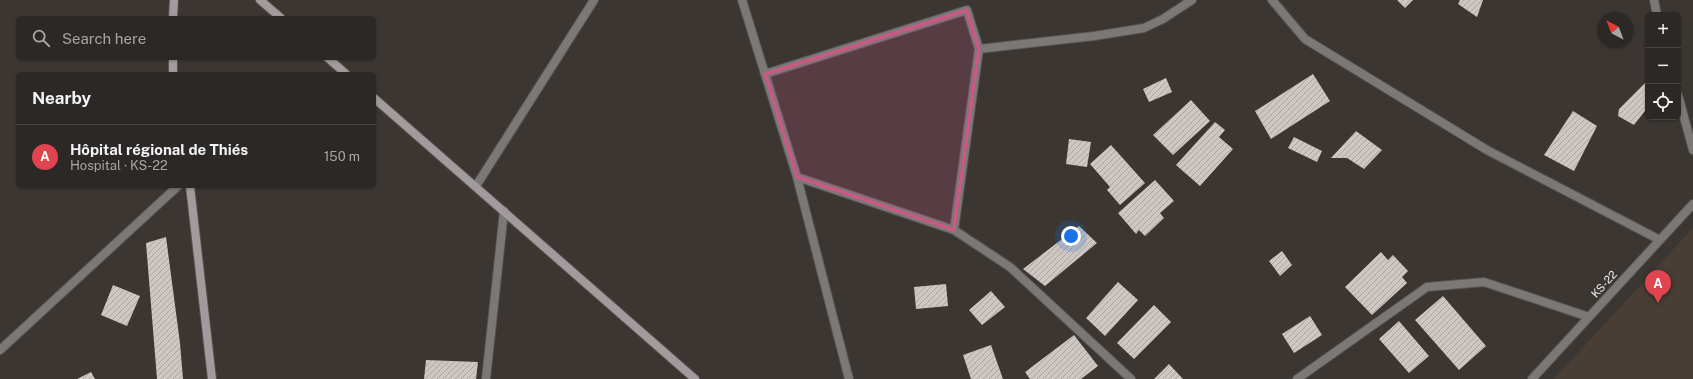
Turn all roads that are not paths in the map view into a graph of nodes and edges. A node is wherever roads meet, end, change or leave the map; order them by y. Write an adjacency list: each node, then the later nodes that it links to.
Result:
1 (174, 0): 9 (main road)
2 (260, 0): 10 (main road)
3 (594, 0): 21 (street)
4 (742, 0): 16 (street)
5 (1192, 0): 11 (street)
6 (1272, 0): 27 (street)
7 (1654, 0): 8 (street)
8 (1656, 12)
9 (173, 16)
10 (279, 16)
11 (979, 49): 16 (street); 26 (street)
12 (173, 60): 14 (main road)
13 (330, 60): 15 (main road)
14 (173, 72)
15 (344, 72)
16 (765, 74): 20 (street)
17 (376, 100): 21 (main road)
18 (1681, 106): 19 (street)
19 (1693, 150)
20 (797, 177): 26 (street); 33 (street)
21 (476, 186): 25 (main road)
22 (176, 188): 29 (street)
23 (190, 188): 30 (main road)
24 (1693, 204): 27 (street, KS-22)
25 (504, 211): 31 (street); 32 (main road)
26 (954, 230): 34 (street)
27 (1660, 240): 28 (street, KS-22)
28 (1589, 317): 35 (street); 36 (street, KS-22)
29 (0, 350)
30 (212, 379)
31 (486, 379)
32 (695, 379)
33 (849, 379)
34 (1131, 379)
35 (1297, 379)
36 (1532, 379)

